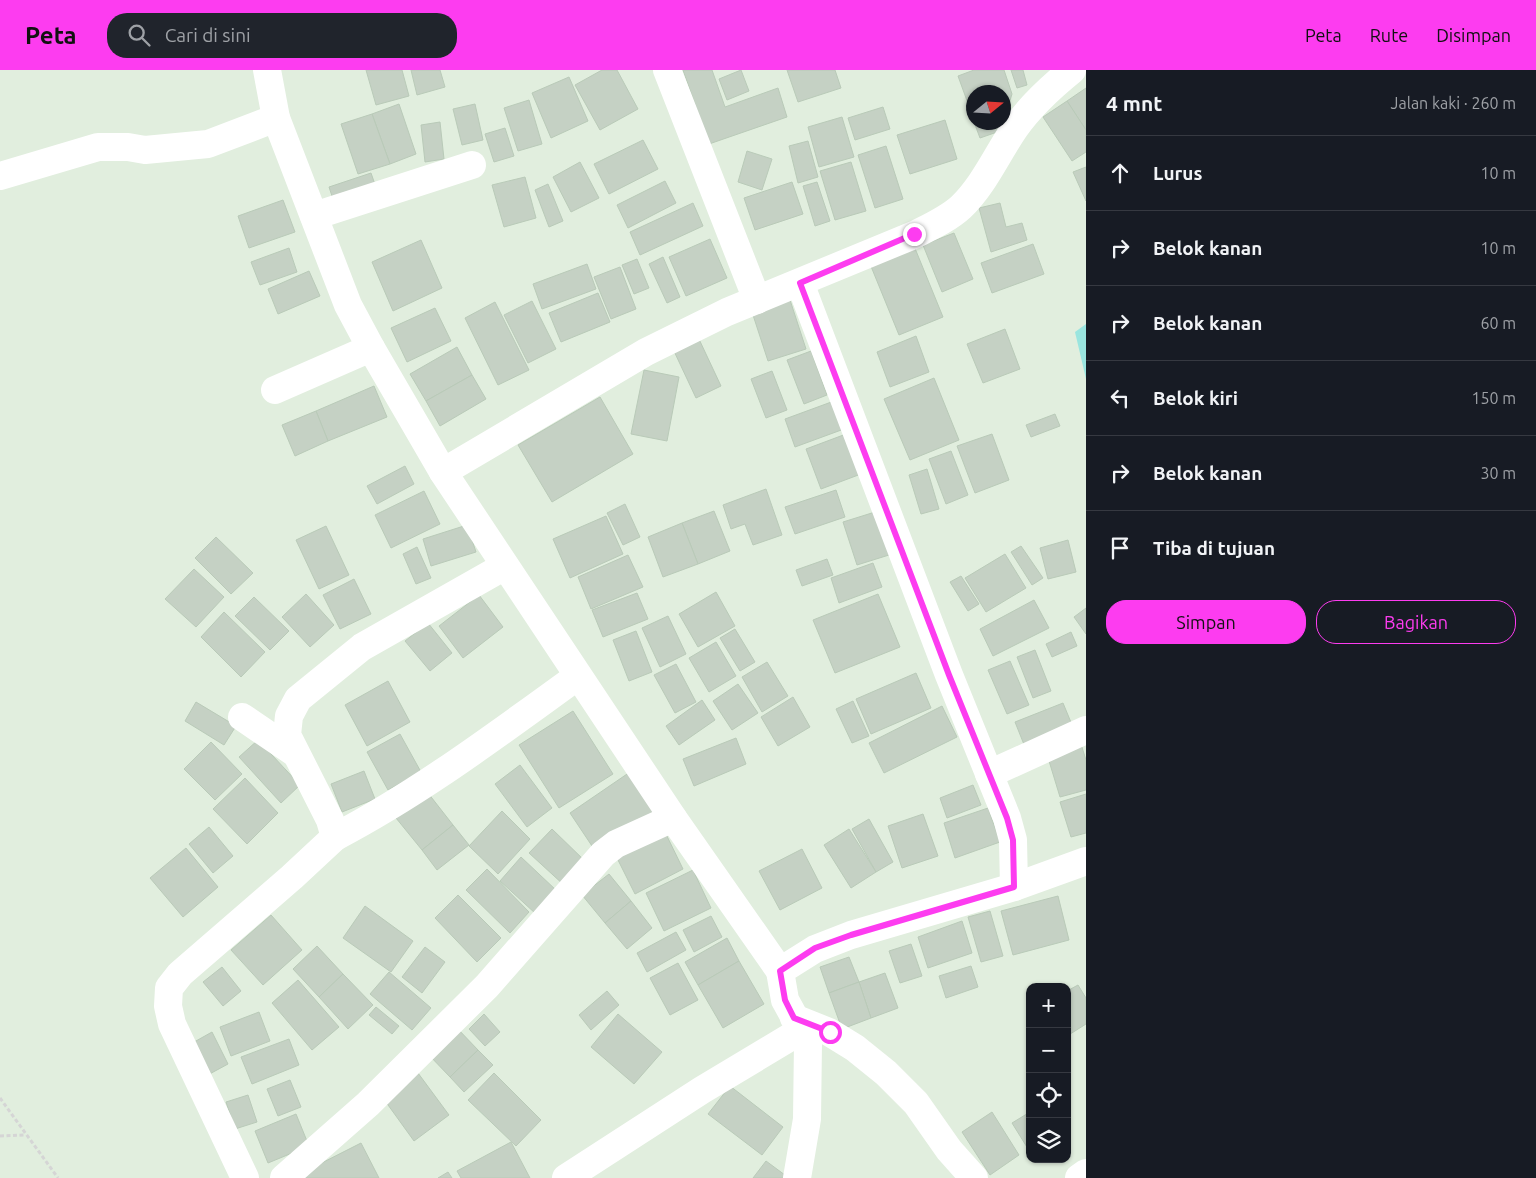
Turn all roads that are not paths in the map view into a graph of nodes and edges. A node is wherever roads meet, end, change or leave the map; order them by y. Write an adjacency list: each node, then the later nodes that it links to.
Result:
1 (267, 70): 4 (street)
2 (667, 70): 9 (street)
3 (1072, 70): 8 (street)
4 (276, 118): 6 (street); 7 (street)
5 (472, 166): 7 (street)
6 (0, 176)
7 (314, 216): 10 (street)
8 (800, 283): 9 (street); 18 (street)
9 (757, 300): 12 (street)
10 (371, 348): 11 (street); 12 (street)
11 (275, 390)
12 (443, 472): 13 (street)
13 (505, 566): 14 (street); 17 (street)
14 (578, 676): 19 (street); 20 (street)
15 (242, 717): 17 (street)
16 (1086, 730): 18 (street)
17 (294, 753): 20 (street)
18 (989, 774): 22 (street)
19 (674, 818): 23 (street); 27 (street)
20 (334, 837): 26 (street)
21 (1086, 861): 22 (street)
22 (1014, 887): 23 (street)
23 (780, 971): 24 (street)
24 (798, 1024): 28 (street); 29 (street); 30 (street)
25 (1086, 1174): 31 (street)
26 (245, 1178)
27 (284, 1178)
28 (566, 1178)
29 (797, 1178)
30 (974, 1178)
31 (1079, 1178)

